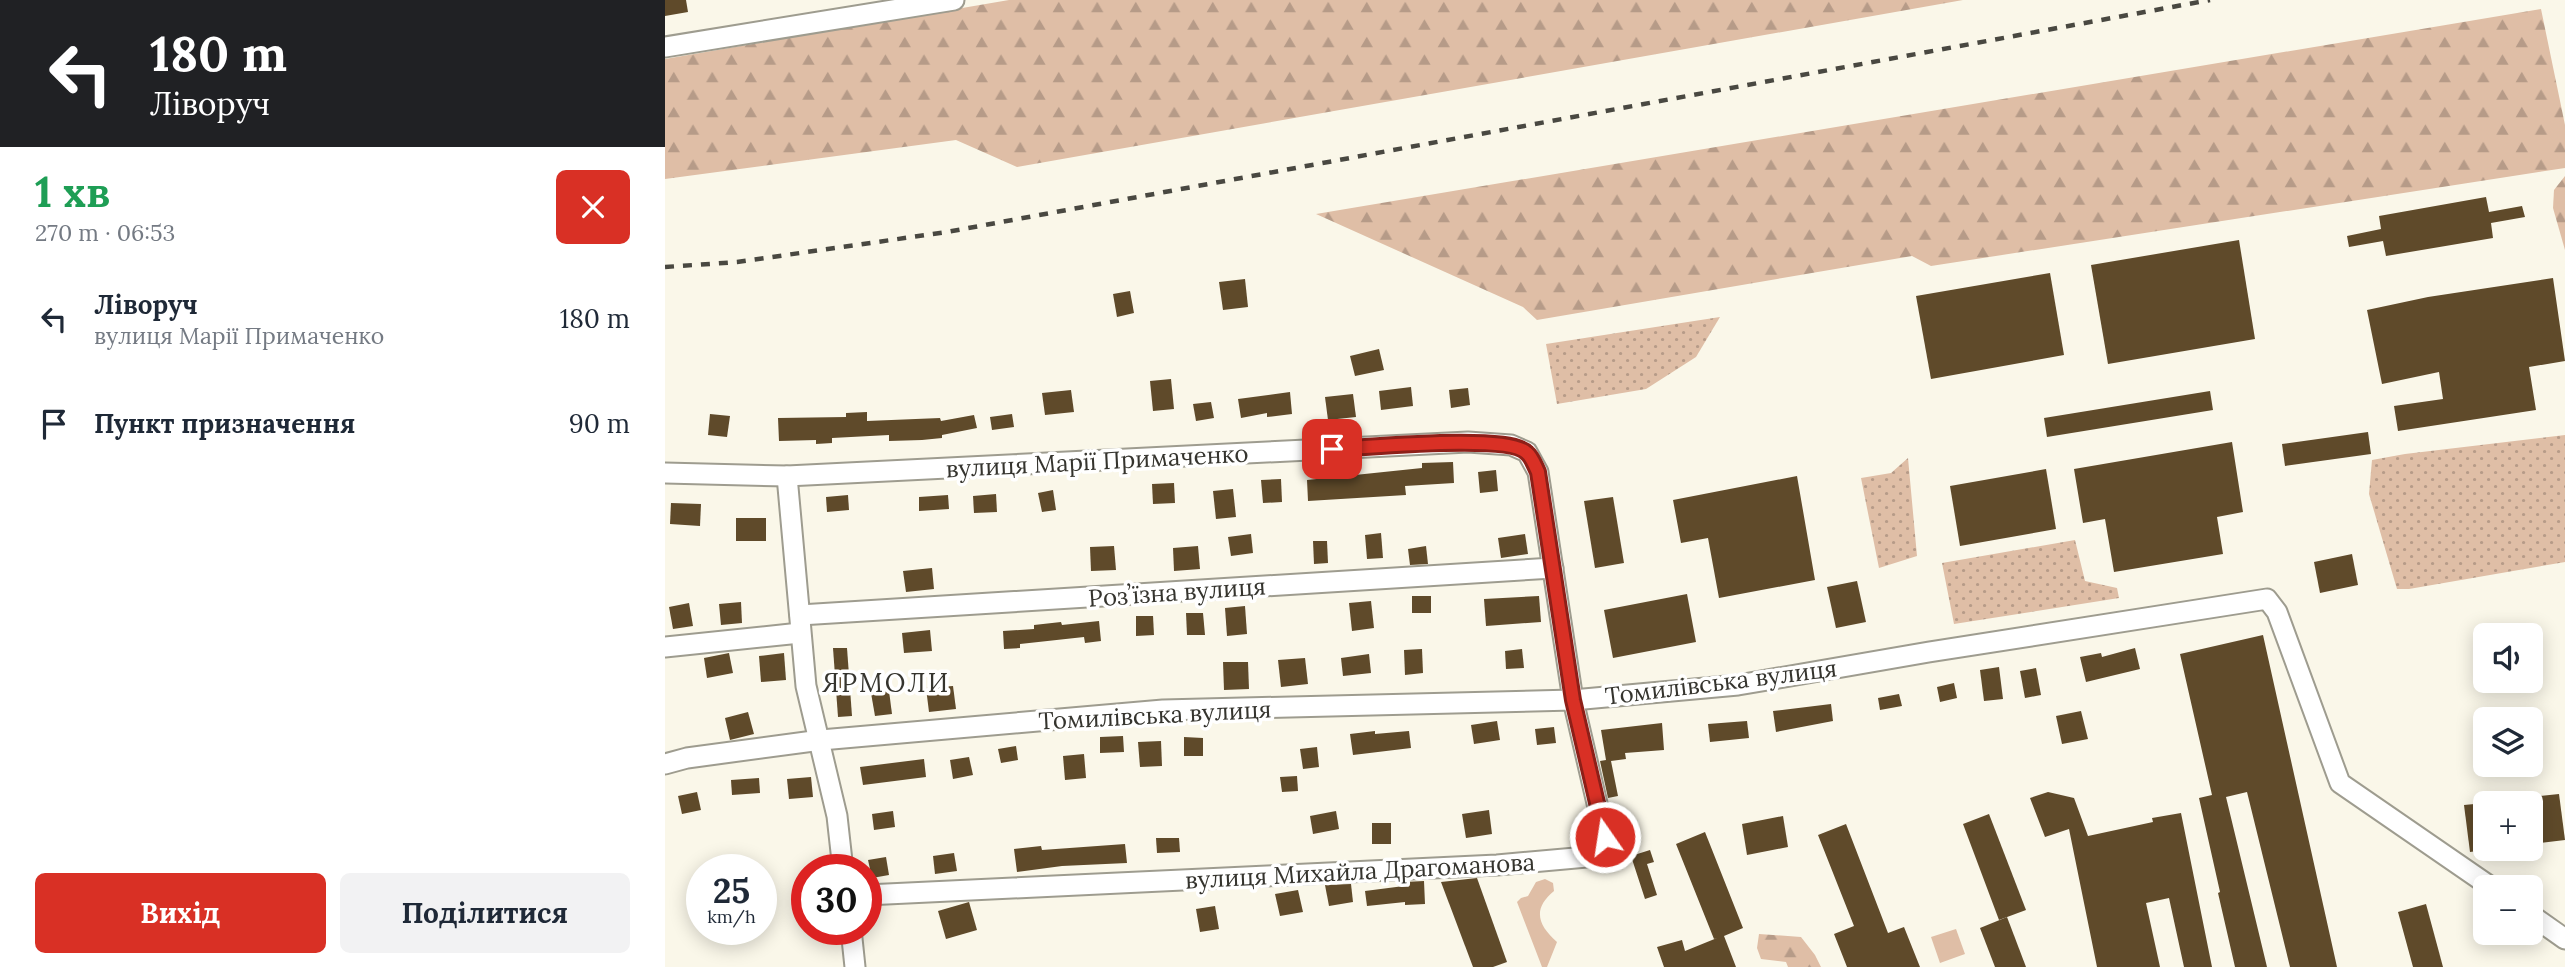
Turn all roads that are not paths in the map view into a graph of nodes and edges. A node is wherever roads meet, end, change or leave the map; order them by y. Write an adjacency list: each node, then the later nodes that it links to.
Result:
1 (954, 0): 2 (street)
2 (665, 47)
3 (1527, 452): 5 (street, вулиця Марії Примаченко); 6 (street, вулиця Михайла Драгоманова)
4 (665, 473): 5 (street, вулиця Марії Примаченко)
5 (787, 476): 7 (street)
6 (1553, 568): 7 (street, Розʼїзна вулиця); 9 (street, вулиця Михайла Драгоманова)
7 (800, 624): 8 (street, Розʼїзна вулиця); 10 (street)
8 (665, 647)
9 (1573, 700): 10 (street, Томилівська вулиця); 13 (street, Томилівська вулиця); 14 (street, вулиця Михайла Драгоманова)
10 (821, 740): 11 (street, Томилівська вулиця); 12 (street)
11 (665, 764)
12 (841, 854)
13 (2474, 875)
14 (882, 894)
15 (2543, 923): 16 (street)
16 (2565, 939)
17 (853, 945): 18 (street)
18 (855, 967)

